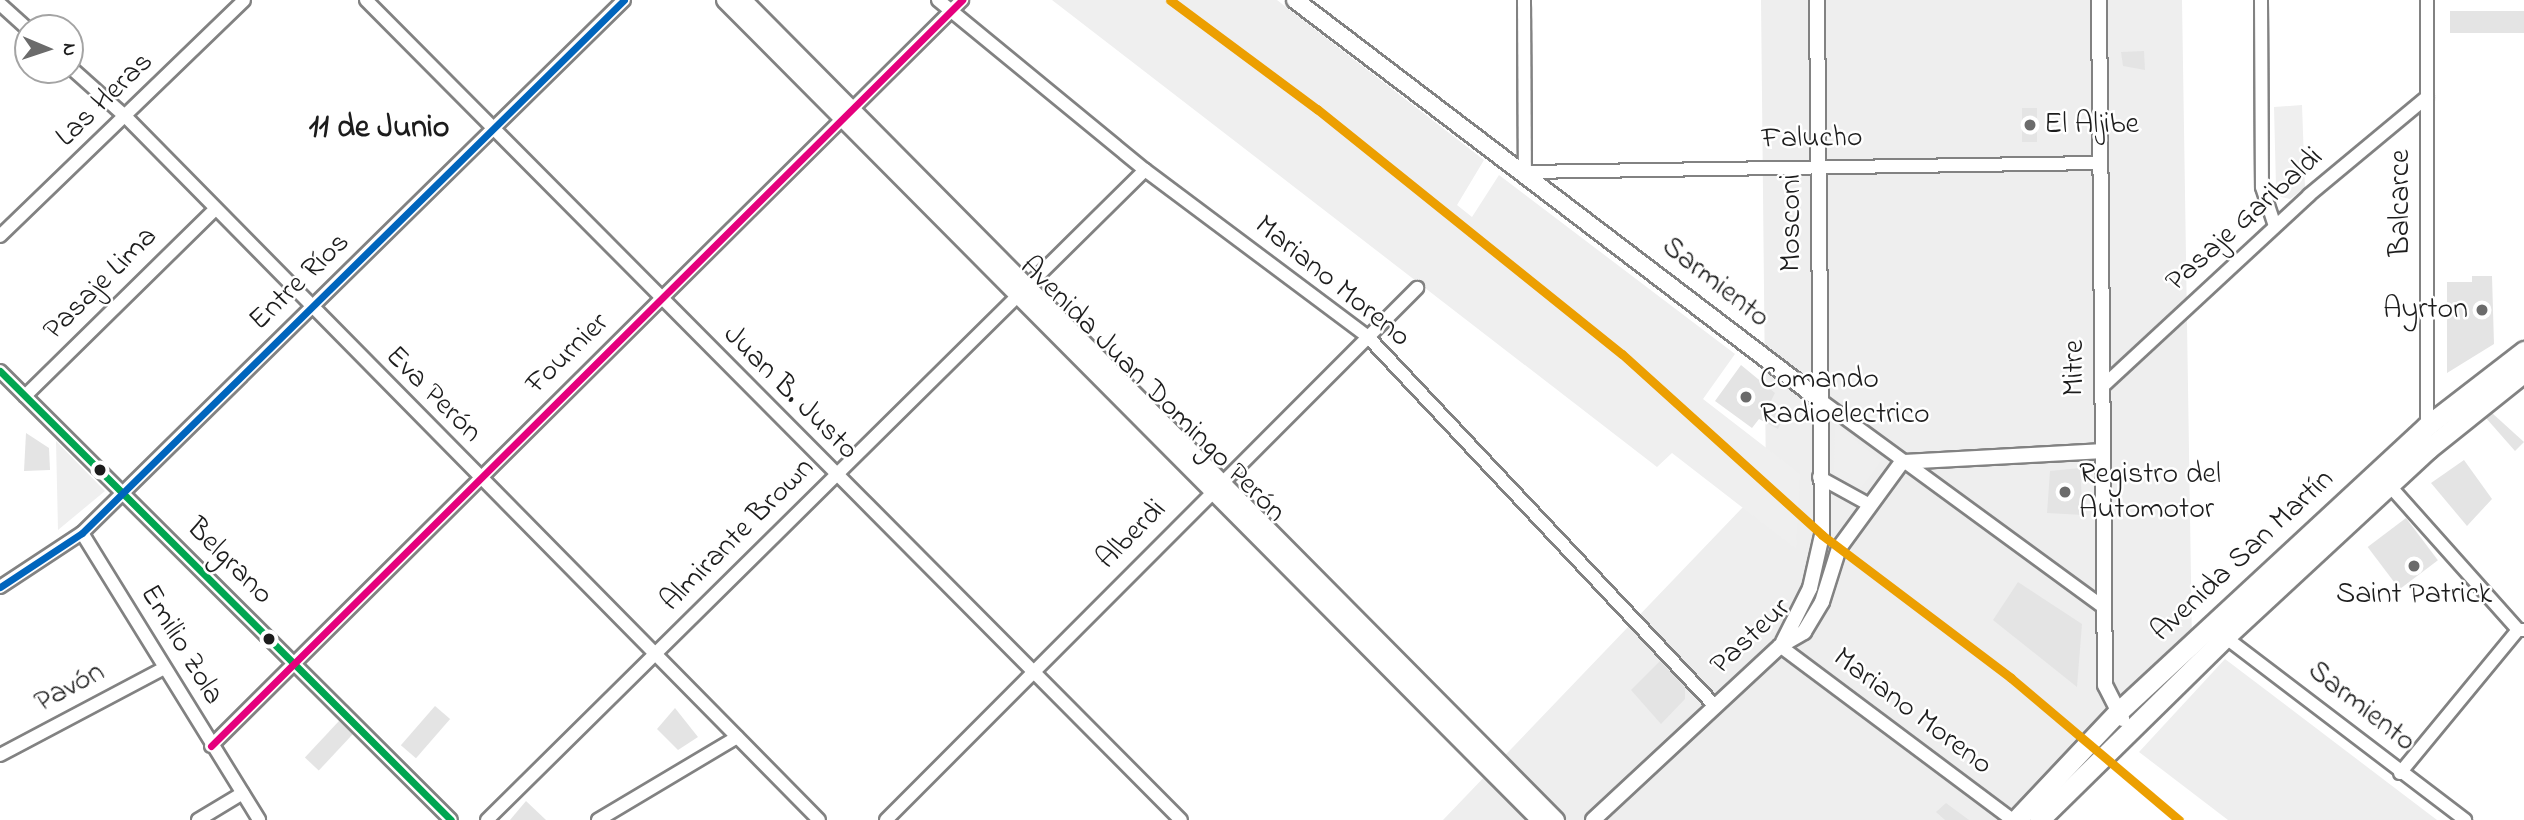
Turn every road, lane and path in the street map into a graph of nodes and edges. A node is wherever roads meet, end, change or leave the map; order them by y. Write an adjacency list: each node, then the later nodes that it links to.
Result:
1 (244, 0): 20 (street, Las Heras)
2 (366, 0): 21 (street, Juan B. Justo)
3 (624, 0): 21 (street, Entre Ríos)
4 (725, 0): 19 (main road, Avenida Juan Domingo Perón)
5 (743, 0): 19 (main road, Avenida Juan Domingo Perón)
6 (938, 0): 15 (street, Mariano Moreno)
7 (962, 0): 15 (street, Fournier)
8 (1295, 0): 25 (main road, Sarmiento)
9 (1524, 0): 25 (street)
10 (1817, 0): 23 (street, Mosconi)
11 (2099, 0): 22 (street, Mitre)
12 (2262, 0): 27 (street)
13 (2427, 0): 18 (street, Balcarce)
14 (0, 4): 16 (street)
15 (953, 13): 19 (street, Fournier); 24 (street, Mariano Moreno)
16 (14, 16)
17 (84, 80): 20 (street, Eva Perón)
18 (2427, 97): 27 (street, Pasaje Garibaldi); 40 (street, Balcarce)
19 (848, 115): 30 (main road, Avenida Juan Domingo Perón); 31 (street, Fournier)
20 (126, 117): 26 (street, Eva Perón); 28 (street, Las Heras)
21 (493, 129): 31 (street, Juan B. Justo); 32 (street, Entre Ríos)
22 (2100, 163): 23 (street, Falucho); 37 (street, Mitre)
23 (1818, 165): 25 (street, Falucho); 39 (street, Mosconi)
24 (1145, 170): 30 (street, Almirante Brown); 33 (street, Mariano Moreno)
25 (1525, 172): 39 (main road, Sarmiento)
26 (213, 211): 32 (street, Eva Perón); 38 (street, Pasaje Lima)
27 (2275, 226): 37 (street, Pasaje Garibaldi)
28 (0, 236)
29 (1417, 288): 33 (street, Alberdi)
30 (1023, 291): 44 (street, Almirante Brown); 48 (main road, Avenida Juan Domingo Perón)
31 (659, 301): 44 (street, Juan B. Justo); 46 (street, Fournier)
32 (310, 309): 46 (street, Eva Perón); 49 (street, Entre Ríos)
33 (1368, 337): 48 (street, Alberdi); 61 (street, Mariano Moreno)
34 (2524, 351): 40 (main road, Avenida San Martín)
35 (0, 371): 38 (street, Belgrano)
36 (2524, 372): 41 (main road, Avenida San Martín)
37 (2102, 387): 42 (street, Mitre)
38 (25, 396): 49 (street, Belgrano)
39 (1819, 399): 43 (street, Sarmiento); 45 (street, Mosconi)
40 (2427, 426): 41 (street, Balcarce); 62 (main road, Avenida San Martín)
41 (2428, 449): 47 (main road, Avenida San Martín)
42 (2102, 451): 43 (street); 53 (street, Mitre)
43 (1902, 462): 50 (street, Pasteur); 53 (street, Sarmiento)
44 (836, 475): 57 (street, Almirante Brown); 60 (street, Juan B. Justo)
45 (1819, 477): 50 (street); 56 (street, Mosconi)
46 (479, 478): 57 (street, Eva Perón); 58 (street, Fournier)
47 (2389, 485): 54 (street); 55 (main road, Avenida San Martín)
48 (1218, 487): 60 (street, Alberdi); 77 (main road, Avenida Juan Domingo Perón); 78 (main road, Avenida Juan Domingo Perón)
49 (122, 494): 51 (street, Entre Ríos); 58 (street, Belgrano)
50 (1868, 505): 56 (street, Pasteur)
51 (82, 533): 52 (street, Entre Ríos); 59 (street, Emilio Zola)
52 (0, 587)
53 (2103, 607): 62 (street, Mitre)
54 (2521, 630): 67 (street)
55 (2225, 637): 63 (main road, Avenida San Martín); 67 (street, Sarmiento)
56 (1780, 646): 61 (street, Pasteur); 80 (street, Mariano Moreno)
57 (655, 654): 64 (street, Eva Perón); 72 (street, Almirante Brown)
58 (296, 666): 65 (street, Fournier); 71 (street, Belgrano)
59 (164, 668): 65 (street, Emilio Zola); 66 (street, Pavón)
60 (1033, 673): 75 (street, Alberdi); 76 (street, Juan B. Justo)
61 (1715, 706): 79 (street, Pasteur)
62 (2118, 713): 63 (street, Mitre); 80 (main road, Avenida San Martín)
63 (2131, 728): 81 (main road, Avenida San Martín)
64 (737, 737): 73 (street); 74 (street, Eva Perón)
65 (211, 746): 68 (street, Emilio Zola)
66 (0, 755)
67 (2400, 773): 82 (street, Sarmiento)
68 (243, 793): 69 (street); 70 (street, Emilio Zola)
69 (198, 820)
70 (259, 820)
71 (451, 820)
72 (487, 820)
73 (598, 820)
74 (819, 820)
75 (886, 820)
76 (1181, 820)
77 (1540, 820)
78 (1556, 820)
79 (1592, 820)
80 (2014, 820)
81 (2039, 820)
82 (2465, 820)

